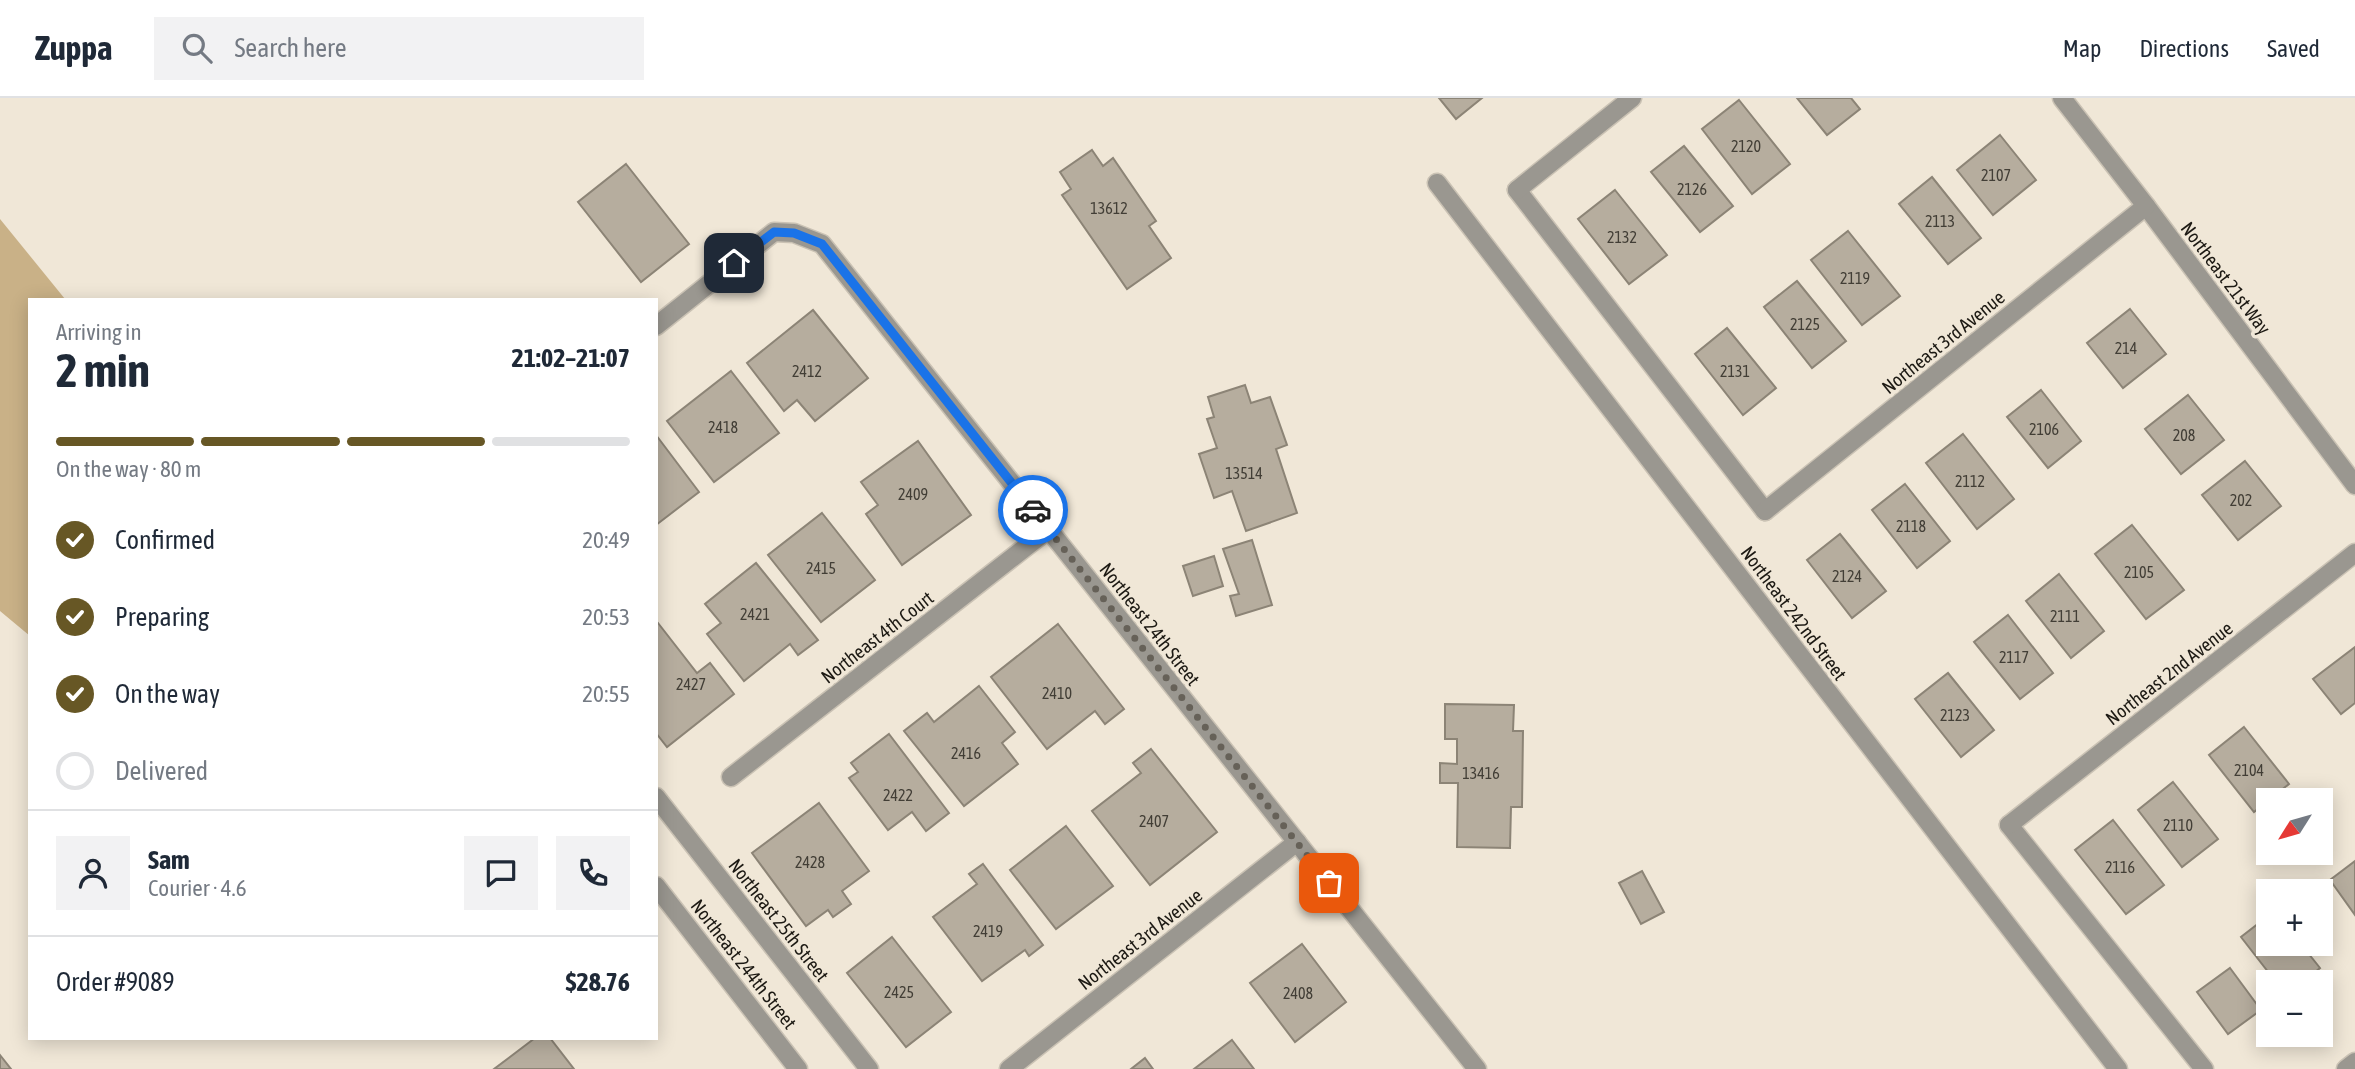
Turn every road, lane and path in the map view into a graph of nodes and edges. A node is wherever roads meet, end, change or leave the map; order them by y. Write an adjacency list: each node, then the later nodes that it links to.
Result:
1 (1632, 98): 4 (street, Northeast 3rd Avenue)
2 (2062, 98): 4 (street, Northeast 21st Way)
3 (1437, 183): 18 (street, Northeast 242nd Street)
4 (2146, 206): 6 (street, Northeast 21st Way)
5 (658, 324): 7 (street, Northeast 24th Street)
6 (2355, 485)
7 (1049, 529): 9 (street, Northeast 4th Court); 11 (street, Northeast 24th Street)
8 (2355, 553): 19 (street, Northeast 2nd Avenue)
9 (731, 777)
10 (658, 800): 15 (street, Northeast 25th Street)
11 (1297, 842): 16 (street, Northeast 3rd Avenue); 17 (street, Northeast 24th Street)
12 (658, 889): 14 (street, Northeast 244th Street)
13 (2355, 1062): 20 (street)
14 (798, 1069)
15 (869, 1069)
16 (1009, 1069)
17 (1477, 1069)
18 (2118, 1069)
19 (2204, 1069)
20 (2346, 1069)

